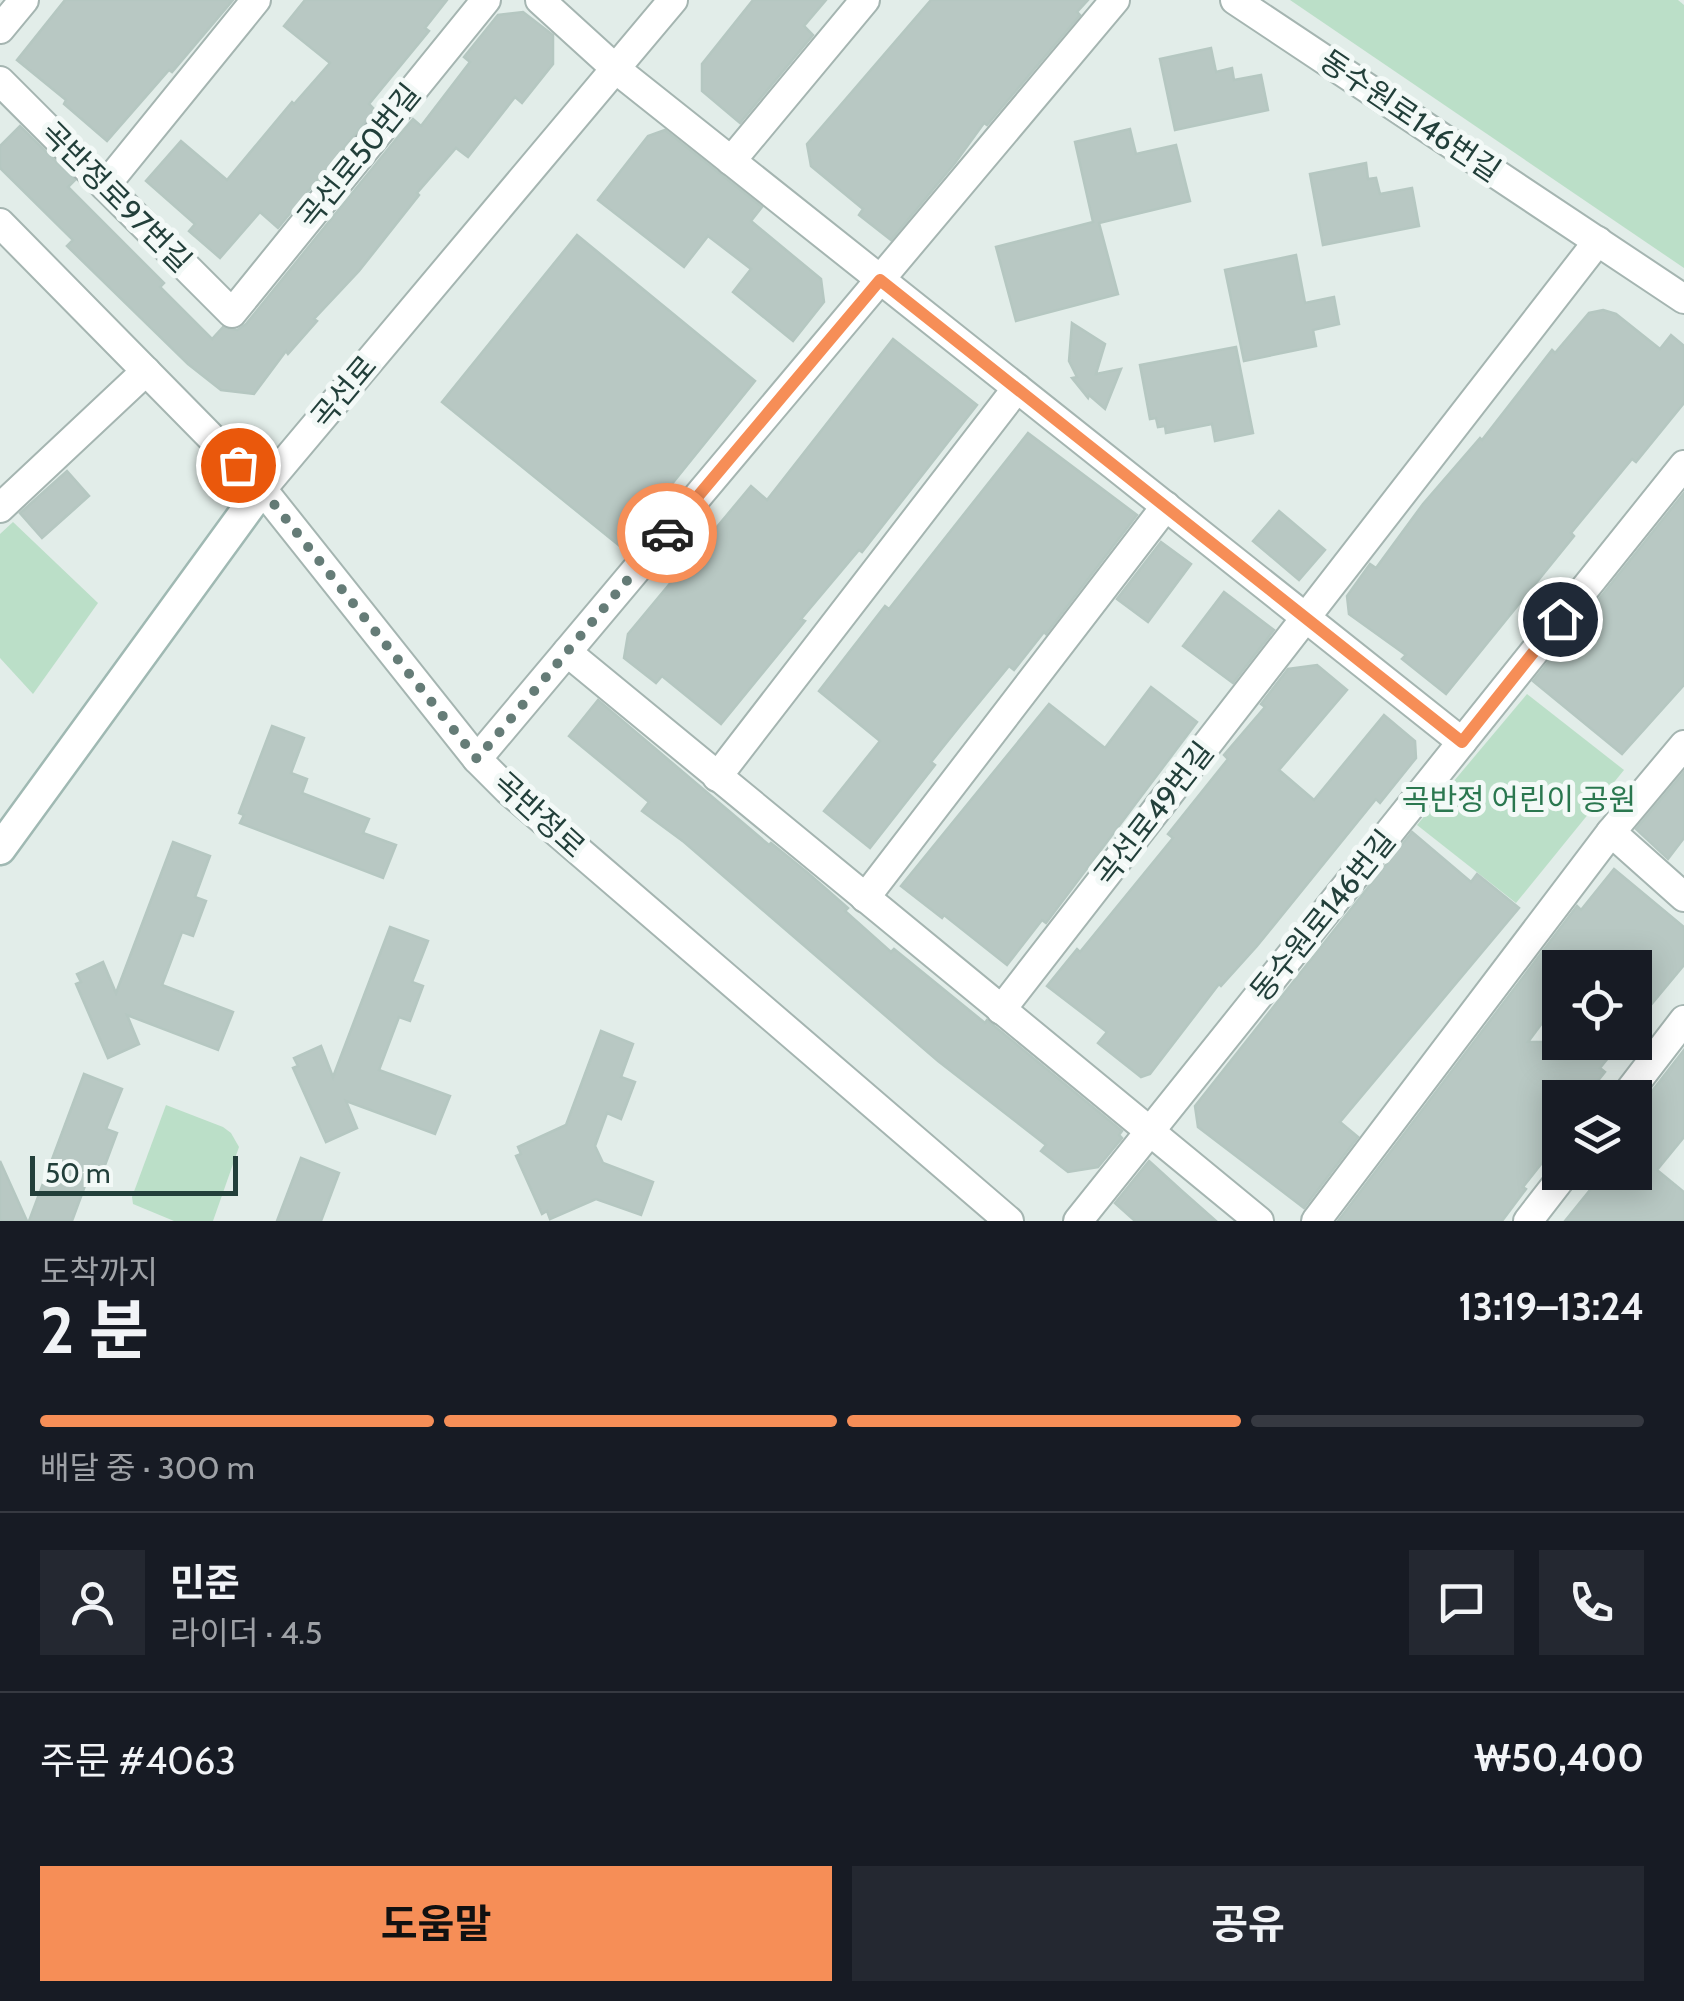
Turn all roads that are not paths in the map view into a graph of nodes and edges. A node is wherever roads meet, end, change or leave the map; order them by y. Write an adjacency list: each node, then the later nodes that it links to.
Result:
1 (24, 0): 9 (street)
2 (256, 0): 13 (street)
3 (486, 0): 18 (street, 곡선로50번길)
4 (540, 0): 10 (street)
5 (673, 0): 10 (street, 곡선로)
6 (865, 0): 12 (street)
7 (1116, 0): 16 (street)
8 (1235, 0): 15 (street, 동수원로146번길)
9 (0, 30)
10 (617, 70): 12 (street); 22 (street, 곡선로)
11 (0, 82): 13 (street, 곡반정로97번길)
12 (731, 161): 16 (street)
13 (104, 186): 18 (street, 곡반정로97번길)
14 (0, 223): 19 (street, 곡반정로)
15 (1598, 241): 17 (street, 동수원로146번길); 25 (street, 곡선로49번길)
16 (880, 280): 20 (street); 26 (street)
17 (1684, 299)
18 (232, 313)
19 (146, 371): 22 (street, 곡반정로); 24 (street)
20 (1017, 388): 23 (street); 30 (street)
21 (1684, 465): 27 (street, 동수원로146번길)
22 (262, 489): 29 (street, 곡반정로); 32 (main road, 곡선로)
23 (1166, 506): 25 (street); 34 (street)
24 (0, 508)
25 (1306, 618): 27 (street); 35 (street, 곡선로49번길)
26 (567, 652): 29 (street); 30 (street)
27 (1462, 742): 38 (street, 동수원로146번길)
28 (1684, 745): 31 (street)
29 (477, 759): 40 (street, 곡반정로)
30 (717, 777): 34 (street)
31 (1611, 832): 33 (street); 43 (street)
32 (0, 849)
33 (1684, 897)
34 (865, 898): 35 (street)
35 (1002, 1010): 38 (street)
36 (1684, 1020): 37 (street)
37 (1638, 1080)
38 (1149, 1132): 41 (street, 동수원로146번길); 42 (street)
39 (1552, 1190): 44 (street)
40 (1009, 1221)
41 (1078, 1221)
42 (1259, 1221)
43 (1316, 1221)
44 (1528, 1221)

